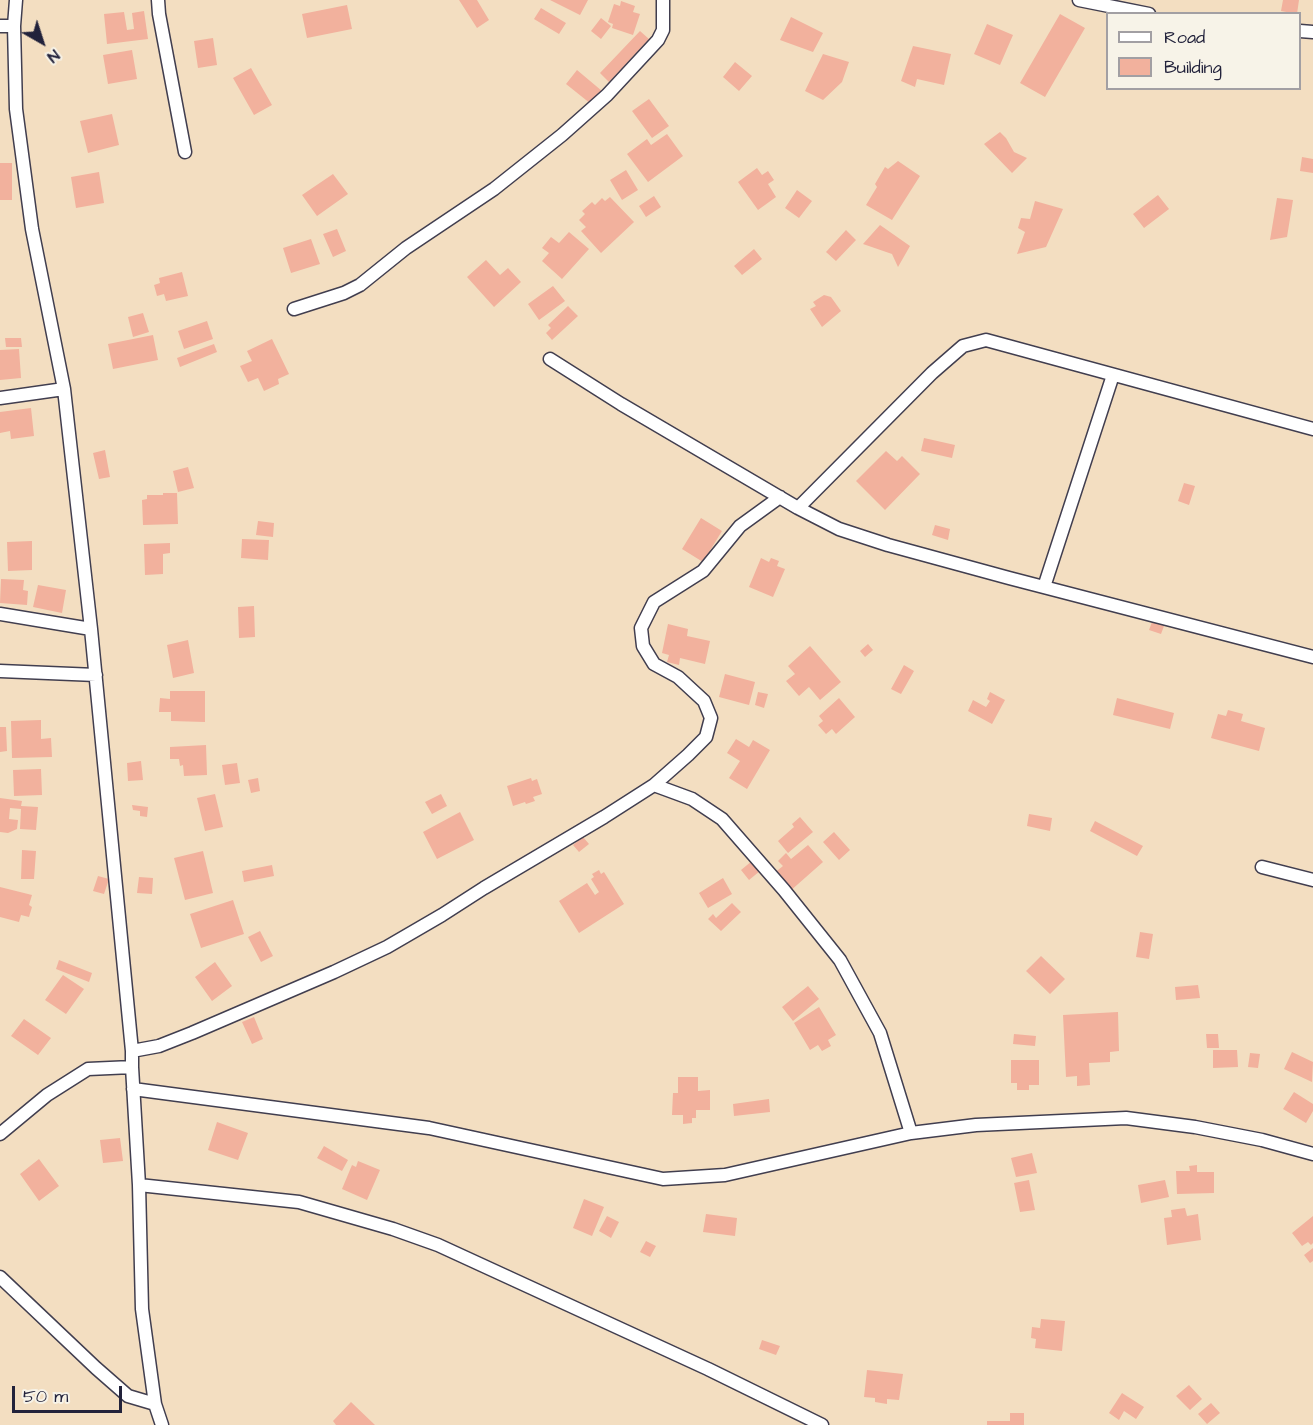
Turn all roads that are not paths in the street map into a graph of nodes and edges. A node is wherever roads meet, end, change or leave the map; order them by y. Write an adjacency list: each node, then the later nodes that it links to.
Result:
1 (16, 0): 7 (street)
2 (158, 0): 8 (street)
3 (663, 0): 9 (street)
4 (1079, 0): 5 (street)
5 (1139, 12)
6 (0, 26): 7 (street)
7 (15, 26): 12 (street)
8 (185, 152)
9 (294, 309)
10 (550, 359): 15 (street)
11 (1113, 375): 14 (street); 16 (street); 17 (street)
12 (64, 389): 13 (street); 19 (street)
13 (0, 398)
14 (1313, 429)
15 (780, 498): 16 (street); 23 (street)
16 (798, 508): 17 (street)
17 (1044, 587): 20 (street)
18 (0, 614): 19 (street)
19 (91, 629): 22 (street)
20 (1313, 657)
21 (0, 671): 22 (street)
22 (96, 675): 26 (street)
23 (654, 785): 26 (street); 29 (street)
24 (1262, 867): 25 (street)
25 (1313, 880)
26 (132, 1051): 27 (street)
27 (132, 1067): 28 (street); 30 (street)
28 (133, 1089): 29 (street); 32 (street)
29 (911, 1133): 31 (street)
30 (0, 1134)
31 (1313, 1154)
32 (139, 1185): 34 (street); 36 (street)
33 (0, 1277): 34 (street)
34 (155, 1404): 35 (street)
35 (162, 1425)
36 (822, 1425)

